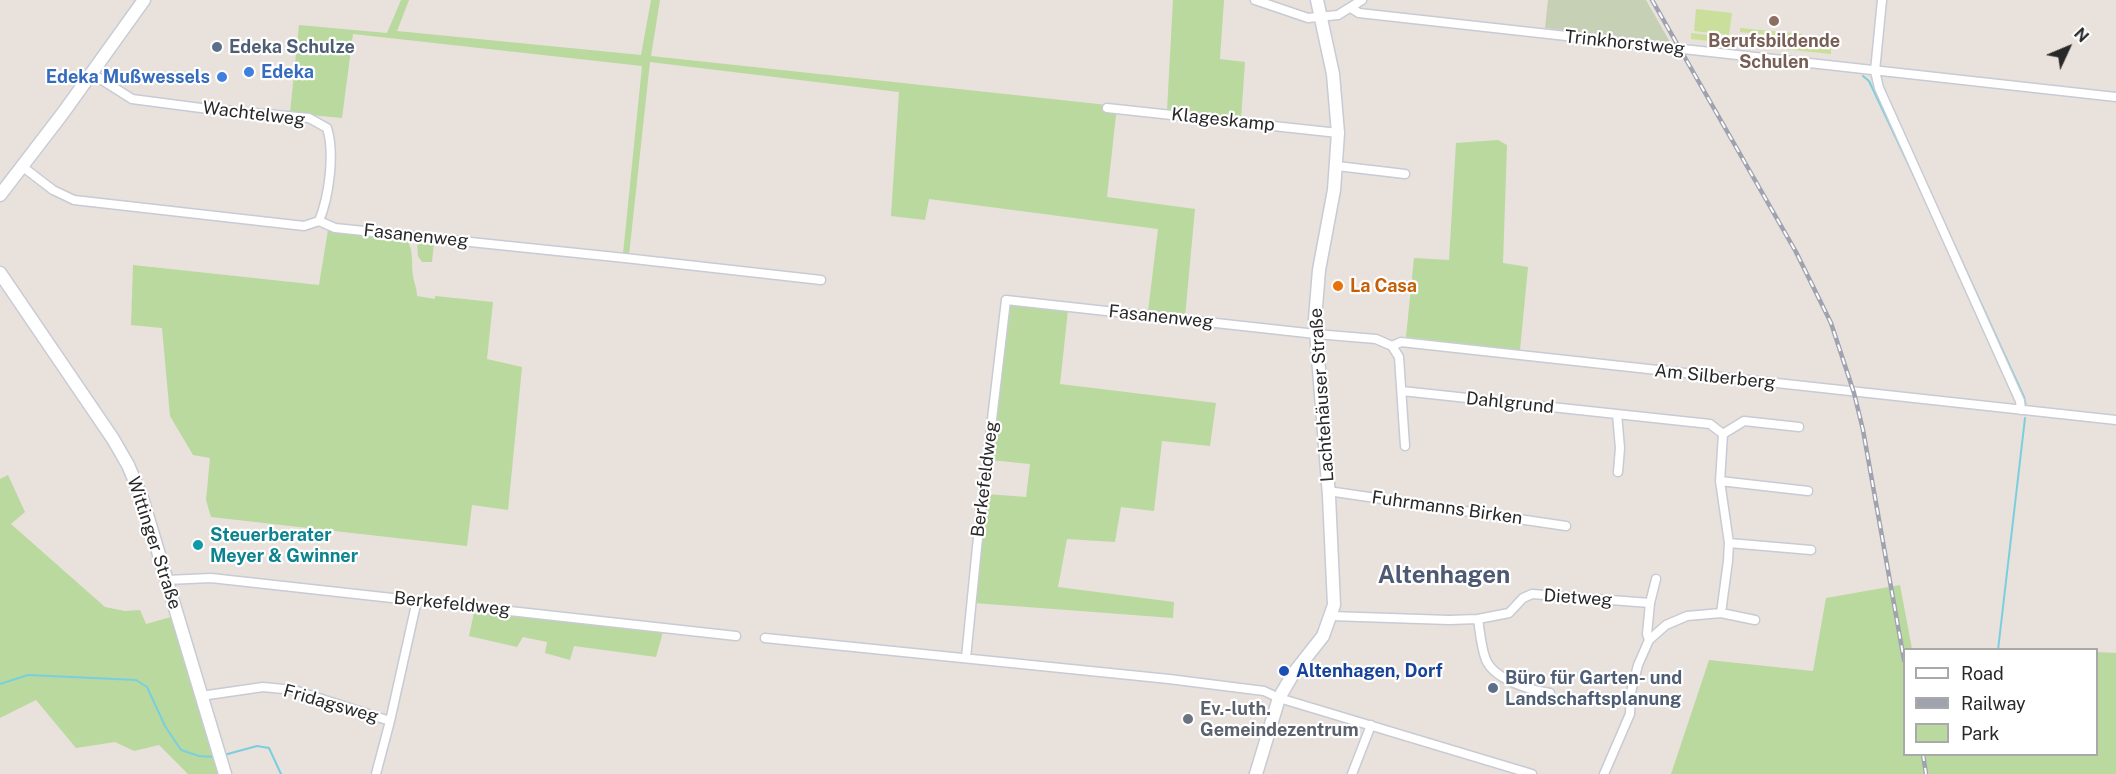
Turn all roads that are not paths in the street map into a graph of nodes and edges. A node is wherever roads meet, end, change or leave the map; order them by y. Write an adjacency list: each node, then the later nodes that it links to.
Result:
1 (144, 0): 9 (street)
2 (1255, 0): 7 (street)
3 (1317, 0): 7 (street, Lachtehäuser Straße)
4 (1362, 0): 6 (street)
5 (1882, 0): 8 (street)
6 (1351, 8): 7 (street); 8 (street, Trinkhorstweg)
7 (1322, 18): 12 (street, Lachtehäuser Straße)
8 (1875, 71): 10 (street, Trinkhorstweg); 24 (street)
9 (91, 73): 14 (street); 17 (street, Wachtelweg)
10 (2116, 97)
11 (1107, 108): 12 (street, Klageskamp)
12 (1338, 133): 13 (street, Lachtehäuser Straße)
13 (1337, 166): 15 (street); 21 (street, Lachtehäuser Straße)
14 (22, 167): 16 (street); 17 (street, Fasanenweg)
15 (1405, 174)
16 (0, 195)
17 (319, 221): 19 (street, Fasanenweg)
18 (0, 273): 38 (street, Wittinger Straße)
19 (821, 280)
20 (1006, 300): 21 (street, Fasanenweg); 48 (street, Berkefeldweg)
21 (1316, 334): 22 (street, Am Silberberg); 32 (street, Lachtehäuser Straße)
22 (1392, 346): 23 (street); 24 (street, Am Silberberg)
23 (1402, 391): 25 (street, Dahlgrund); 29 (street)
24 (2021, 410): 26 (street, Am Silberberg)
25 (1617, 414): 28 (street, Dahlgrund); 30 (street)
26 (2116, 420)
27 (1799, 427): 28 (street)
28 (1723, 434): 31 (street)
29 (1405, 446)
30 (1618, 472)
31 (1720, 481): 33 (street); 35 (street)
32 (1328, 491): 34 (street, Fuhrmanns Birken); 42 (street, Lachtehäuser Straße)
33 (1808, 491)
34 (1566, 526)
35 (1729, 543): 36 (street); 41 (street)
36 (1810, 550)
37 (1656, 579): 40 (street)
38 (167, 580): 39 (street, Berkefeldweg); 50 (street, Wittinger Straße)
39 (417, 600): 45 (street, Berkefeldweg); 52 (street)
40 (1650, 603): 43 (street, Dietweg); 47 (street)
41 (1721, 613): 44 (street); 47 (street)
42 (1331, 616): 43 (street, Dietweg); 51 (street, Lachtehäuser Straße)
43 (1478, 619): 49 (street)
44 (1755, 620)
45 (736, 636)
46 (765, 638): 48 (street)
47 (1649, 640): 59 (street)
48 (966, 658): 51 (street)
49 (1550, 693)
50 (201, 696): 52 (street, Fridagsweg); 54 (street, Wittinger Straße)
51 (1279, 698): 53 (street); 56 (street, Lachtehäuser Straße)
52 (390, 721): 55 (street)
53 (1371, 725): 57 (street); 58 (street)
54 (224, 769)
55 (376, 774)
56 (1256, 774)
57 (1352, 774)
58 (1532, 774)
59 (1604, 774)

